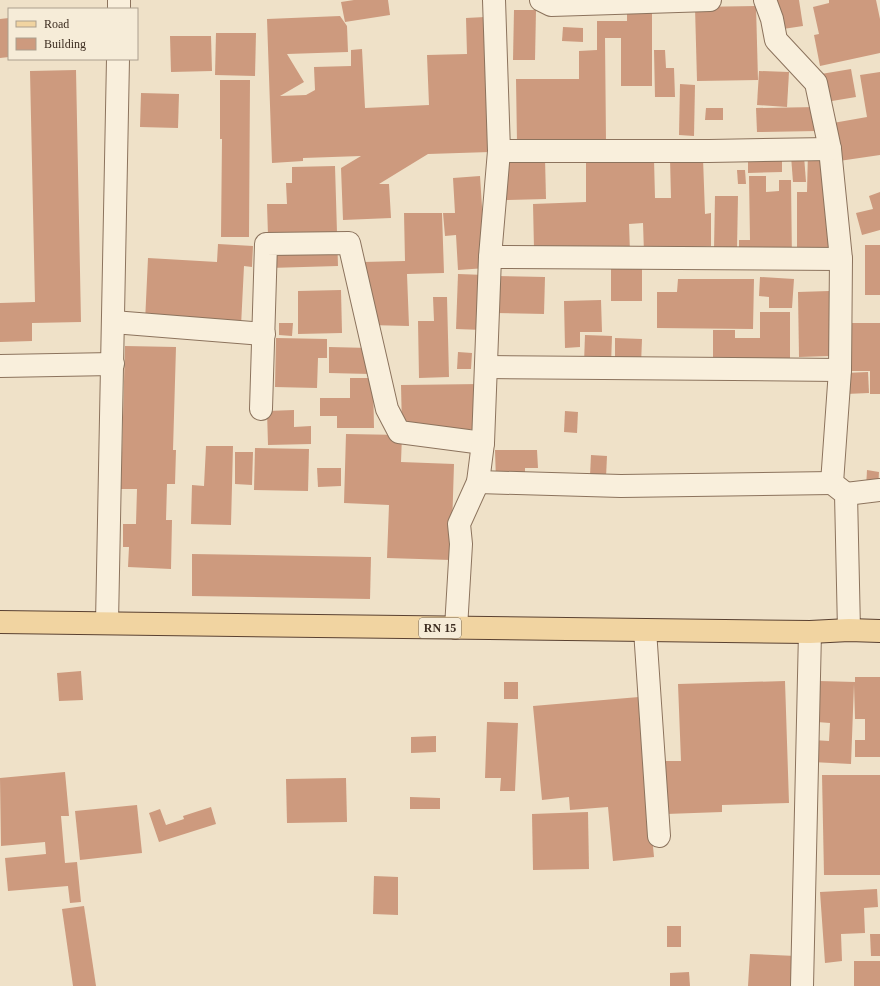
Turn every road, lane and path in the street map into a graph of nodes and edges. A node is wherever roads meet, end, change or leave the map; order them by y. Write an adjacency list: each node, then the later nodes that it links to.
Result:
1 (494, 0): 7 (street)
2 (541, 0): 3 (street)
3 (710, 0)
4 (765, 0): 6 (street)
5 (118, 60): 10 (street)
6 (830, 149): 7 (street); 9 (street)
7 (499, 151): 8 (street)
8 (490, 257): 9 (street); 14 (street)
9 (841, 259): 15 (street)
10 (113, 322): 11 (street); 12 (street)
11 (264, 334): 16 (street); 17 (street)
12 (113, 364): 13 (street); 22 (street)
13 (0, 366)
14 (486, 367): 15 (street); 17 (street)
15 (840, 370): 19 (street)
16 (261, 409)
17 (483, 443): 18 (street)
18 (478, 482): 19 (street); 23 (street)
19 (839, 488): 20 (street); 25 (street)
20 (880, 490)
21 (0, 622): 22 (main road, RN 15)
22 (107, 623): 23 (main road, RN 15)
23 (456, 628): 24 (main road, RN 15)
24 (645, 630): 27 (main road, RN 15); 28 (street)
25 (849, 630): 26 (main road, RN 15); 27 (main road, RN 15)
26 (880, 631)
27 (810, 632): 29 (street)
28 (659, 836)
29 (802, 986)

